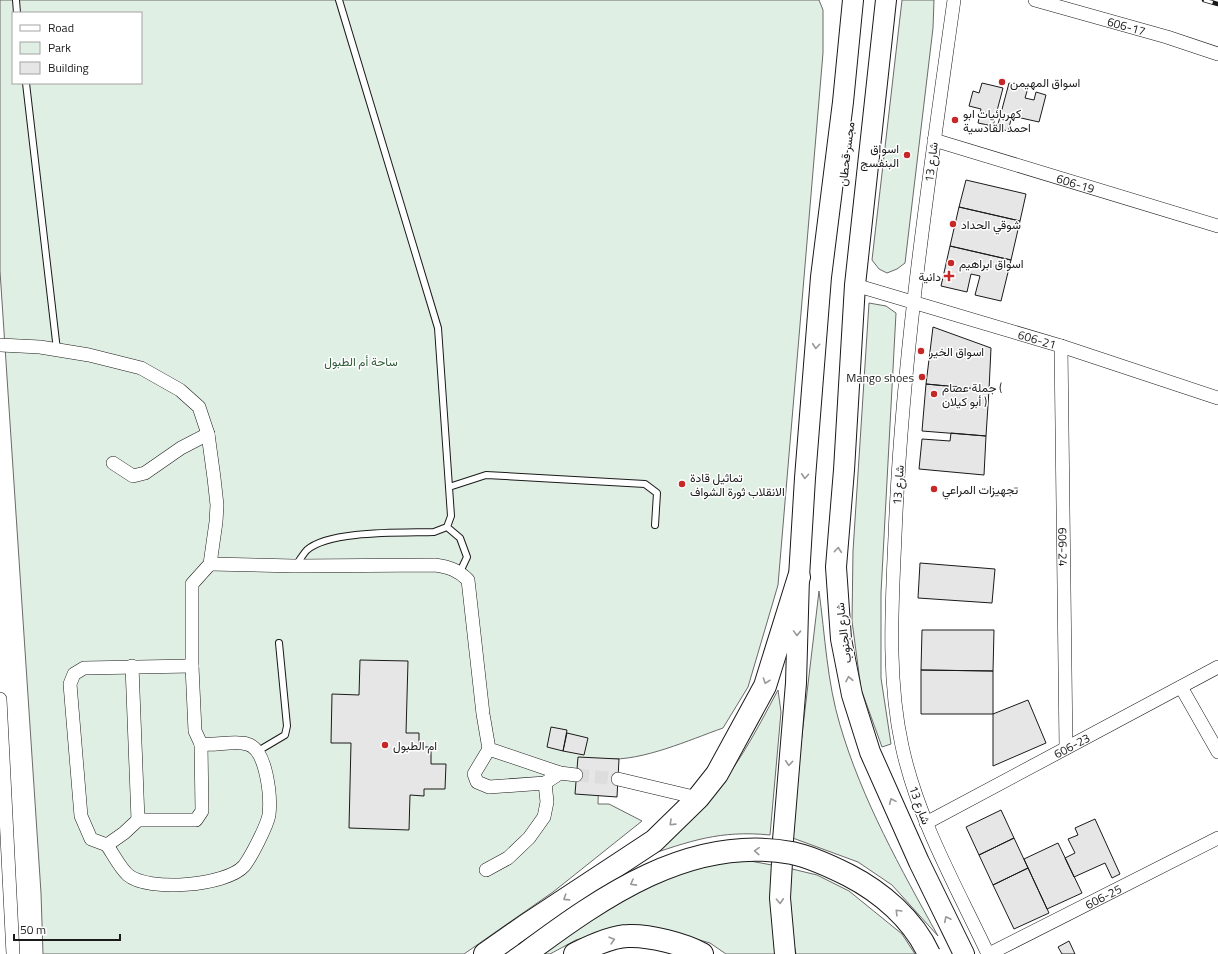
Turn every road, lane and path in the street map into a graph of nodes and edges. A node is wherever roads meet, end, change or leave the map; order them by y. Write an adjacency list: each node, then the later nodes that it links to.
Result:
1 (16, 0): 9 (lane)
2 (339, 0): 25 (lane)
3 (853, 0): 18 (main road)
4 (864, 0): 13 (main road, مجسر قحطان)
5 (875, 0): 13 (main road, مجسر قحطان)
6 (886, 0): 15 (main road)
7 (954, 0): 12 (street, شارع 13)
8 (1035, 0): 10 (street, 606-17)
9 (18, 12)
10 (1218, 54)
11 (26, 84): 21 (lane)
12 (934, 140): 14 (street, 606-19); 16 (street, شارع 13)
13 (850, 174): 17 (main road, مجسر قحطان); 18 (main road, مجسر قحطان)
14 (1218, 226)
15 (855, 285): 16 (street, 606-21); 17 (main road)
16 (914, 302): 20 (street, 606-21); 50 (street, شارع 13)
17 (853, 306): 57 (main road, شارع الجنوب, one-way to 17)
18 (819, 307): 31 (main road, one-way to 31)
19 (0, 346): 21 (street)
20 (1061, 346): 22 (street, 606-21); 39 (street, 606-24)
21 (57, 350): 23 (street)
22 (1218, 398)
23 (208, 434): 24 (street); 28 (street)
24 (113, 464)
25 (449, 487): 26 (lane); 27 (lane)
26 (655, 525)
27 (447, 527): 29 (lane); 30 (lane)
28 (210, 564): 29 (street); 34 (street)
29 (295, 566): 30 (street)
30 (460, 572): 40 (street)
31 (799, 577): 47 (highway, one-way to 47); 52 (main road, one-way to 52)
32 (279, 643): 41 (lane)
33 (132, 666): 34 (street); 49 (street); 53 (street)
34 (192, 666): 38 (street)
35 (1218, 667): 36 (street, 606-23)
36 (1181, 687): 39 (street, 606-23); 42 (street)
37 (0, 699): 48 (street)
38 (202, 744): 41 (street); 49 (street)
39 (1066, 748): 50 (street, 606-23)
40 (489, 749): 43 (street); 46 (street)
41 (258, 751): 53 (street)
42 (1218, 752)
43 (560, 773): 44 (street); 46 (street)
44 (576, 775)
45 (618, 779): 47 (street)
46 (545, 783): 56 (street)
47 (698, 798): 59 (highway, one-way to 59)
48 (3, 818): 54 (street)
49 (138, 820): 53 (street)
50 (926, 823): 65 (street, شارع 13)
51 (1218, 838): 65 (street, 606-25)
52 (783, 840)
53 (107, 845)
54 (4, 859): 58 (street)
55 (782, 862): 63 (main road, one-way to 63)
56 (486, 870)
57 (961, 949)
58 (13, 954)
59 (484, 954)
60 (525, 954): 64 (highway, one-way to 60, bridge)
61 (575, 954): 62 (highway, one-way to 62)
62 (702, 954)
63 (785, 954)
64 (929, 954)
65 (989, 954)

